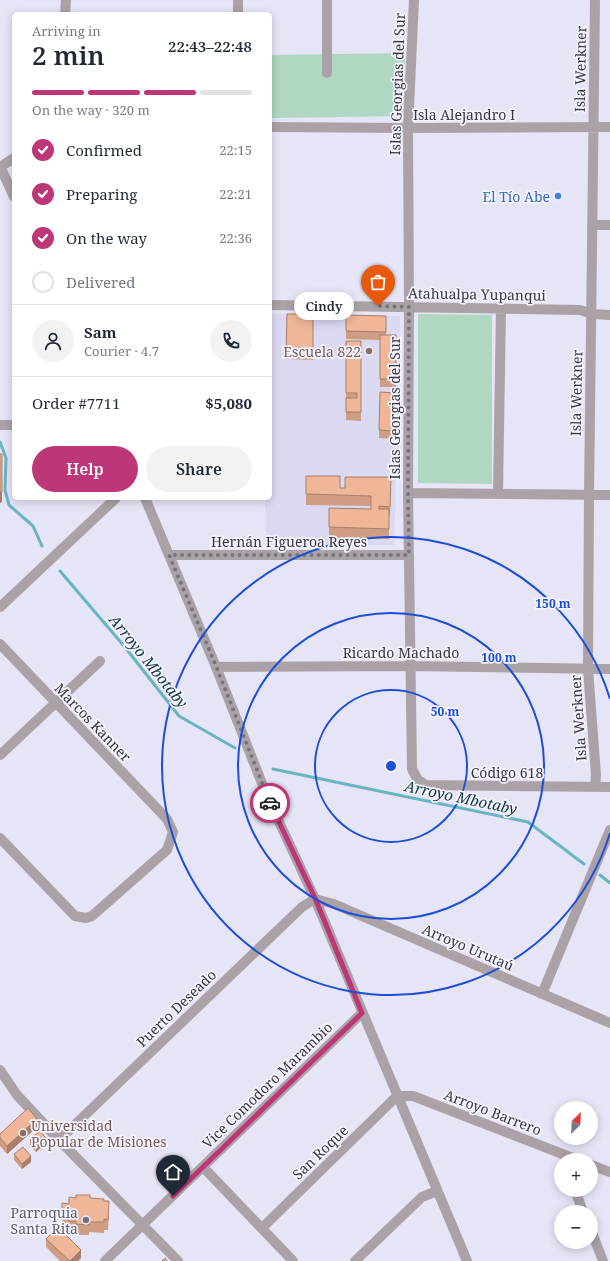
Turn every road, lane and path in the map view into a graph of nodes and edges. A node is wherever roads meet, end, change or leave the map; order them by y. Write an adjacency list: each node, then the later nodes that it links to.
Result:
1 (66, 0): 6 (street)
2 (238, 0): 7 (street)
3 (327, 0): 8 (street)
4 (414, 0): 10 (street, Islas Georgias del Sur)
5 (595, 0): 11 (street, Isla Werkner)
6 (65, 12)
7 (238, 12)
8 (327, 73)
9 (272, 127): 10 (street, Isla Alejandro I)
10 (408, 128): 11 (street, Isla Alejandro I); 19 (street, Islas Georgias del Sur)
11 (593, 128): 12 (street, Isla Alejandro I); 16 (street, Isla Werkner)
12 (610, 128)
13 (12, 159): 14 (street)
14 (0, 167): 15 (street)
15 (12, 193)
16 (592, 225): 17 (street); 21 (street, Isla Werkner)
17 (610, 225)
18 (272, 305): 19 (street, Atahualpa Yupanqui)
19 (409, 307): 20 (street, Atahualpa Yupanqui); 25 (street, Islas Georgias del Sur)
20 (501, 308): 21 (street, Atahualpa Yupanqui); 26 (street)
21 (592, 314): 22 (street, Atahualpa Yupanqui); 27 (street, Isla Werkner)
22 (610, 315)
23 (0, 425): 24 (street)
24 (12, 425)
25 (408, 493): 26 (street); 32 (street, Islas Georgias del Sur)
26 (498, 493): 27 (street)
27 (589, 495): 28 (street); 38 (street, Isla Werkner)
28 (610, 495)
29 (114, 500): 33 (street)
30 (146, 500): 31 (street)
31 (169, 555): 32 (street, Hernán Figueroa Reyes); 36 (street)
32 (409, 555): 37 (street, Islas Georgias del Sur)
33 (0, 607)
34 (0, 644): 40 (street, Marcos Kanner)
35 (100, 661): 40 (street)
36 (216, 666): 37 (street, Ricardo Machado); 47 (street)
37 (410, 666): 38 (street, Ricardo Machado); 42 (street, Islas Georgias del Sur)
38 (588, 669): 39 (street, Ricardo Machado); 43 (street, Isla Werkner)
39 (610, 669)
40 (56, 703): 41 (street); 46 (street, Marcos Kanner)
41 (0, 755)
42 (412, 768): 43 (street, Código 618)
43 (595, 787): 44 (street, Código 618)
44 (610, 787)
45 (610, 830): 48 (street)
46 (0, 838)
47 (315, 898): 48 (street, Arroyo Urutaú); 49 (street); 53 (street, Puerto Deseado)
48 (542, 994): 50 (street, Arroyo Urutaú)
49 (362, 1013): 52 (street); 55 (street, Vice Comodoro Marambio)
50 (610, 1023)
51 (0, 1070): 53 (street)
52 (397, 1096): 54 (street, Arroyo Barrero); 58 (street); 60 (street, San Roque)
53 (59, 1140): 59 (street)
54 (554, 1154)
55 (202, 1167): 59 (street, Vice Comodoro Marambio); 60 (street)
56 (598, 1168): 57 (street)
57 (610, 1172)
58 (437, 1190): 65 (street); 66 (street)
59 (143, 1224): 62 (street, Vice Comodoro Marambio); 63 (street)
60 (262, 1228): 64 (street)
61 (598, 1248): 67 (street)
62 (105, 1261)
63 (178, 1261)
64 (293, 1261)
65 (355, 1261)
66 (467, 1261)
67 (603, 1261)

